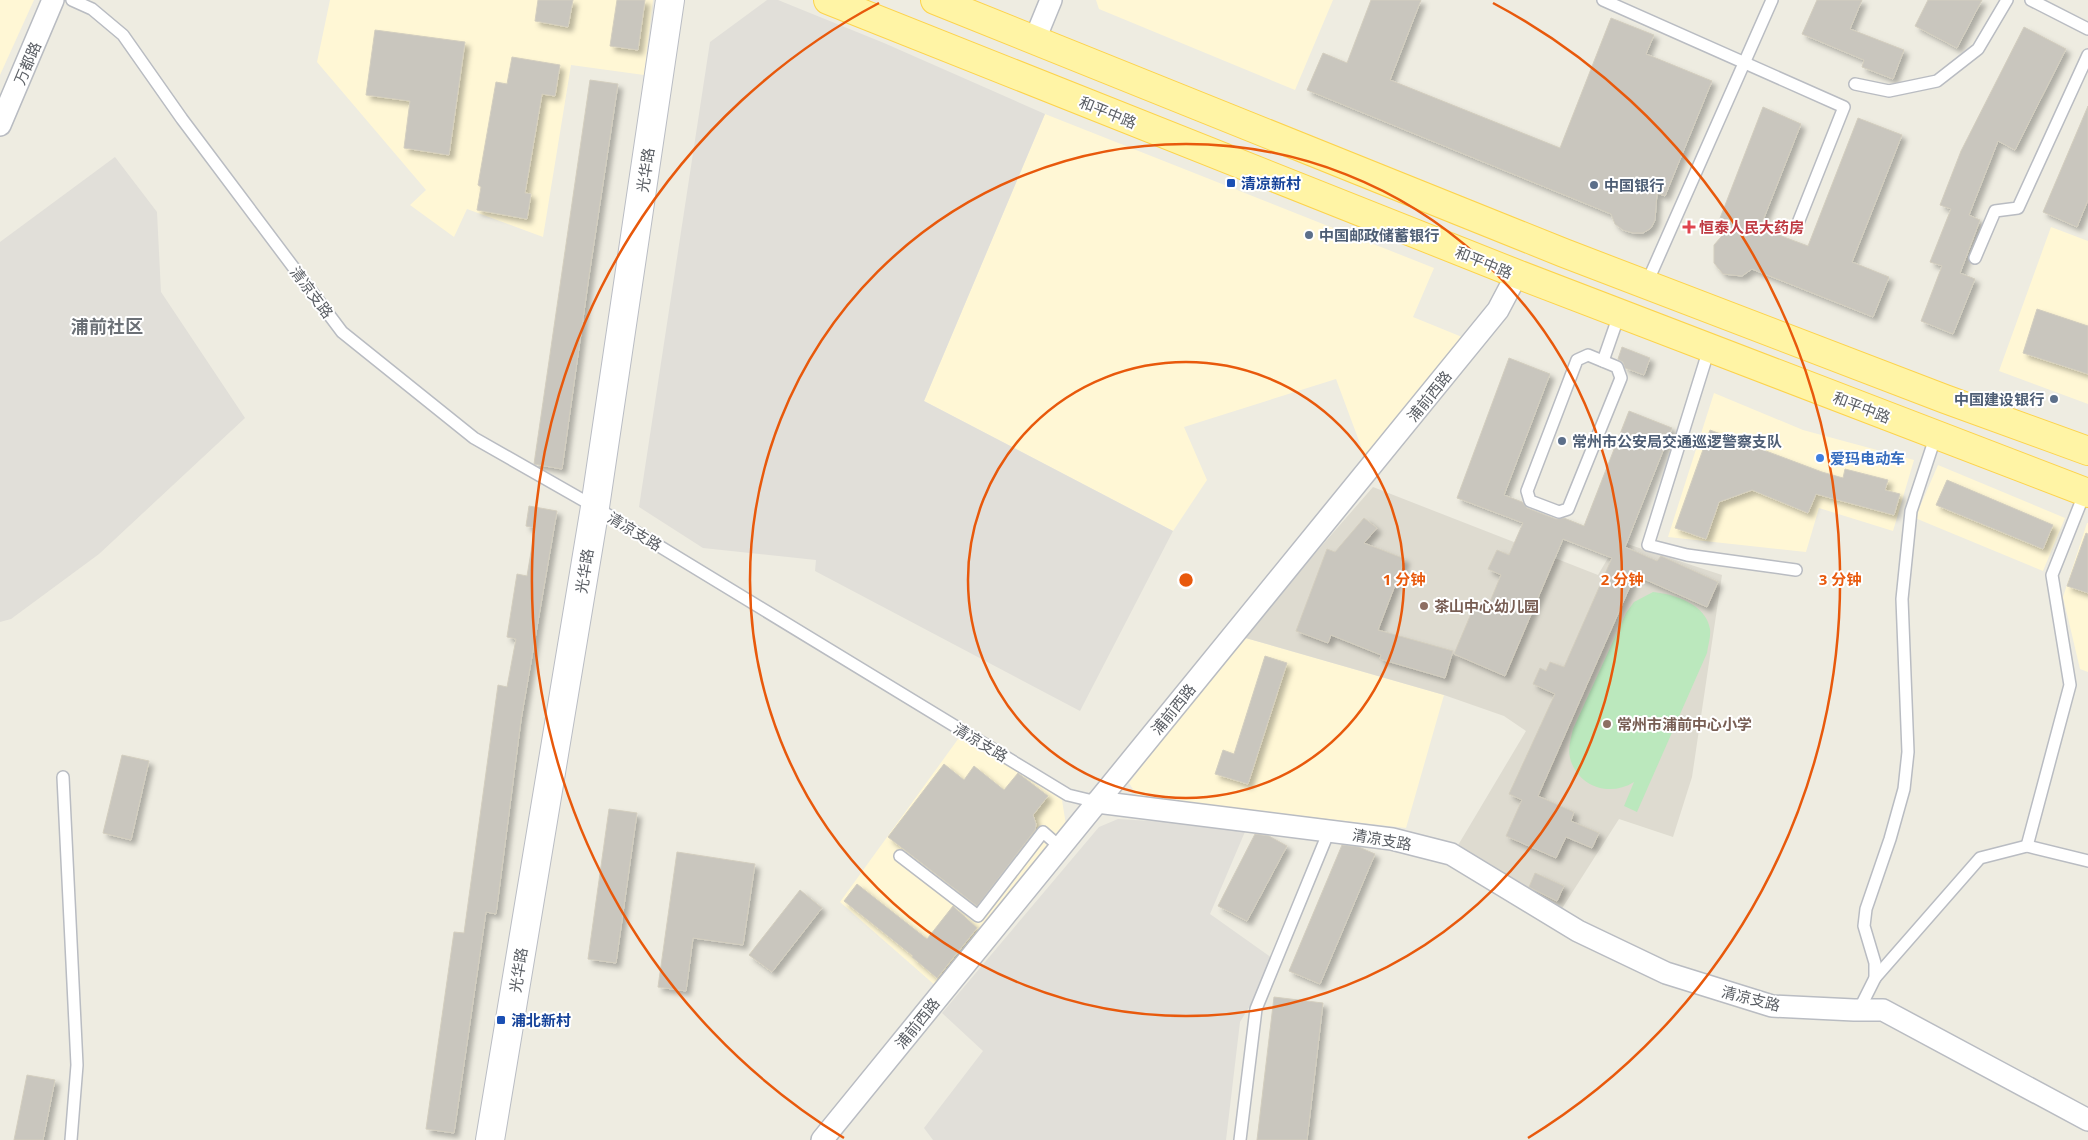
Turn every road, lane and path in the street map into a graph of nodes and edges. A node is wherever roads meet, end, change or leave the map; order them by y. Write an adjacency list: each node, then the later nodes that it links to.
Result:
1 (53, 0): 16 (street, 万都路)
2 (72, 0): 27 (lane, 清凉支路)
3 (670, 0): 27 (main road, 光华路)
4 (828, 0): 19 (main road, 和平中路)
5 (935, 0): 12 (main road)
6 (1051, 0): 12 (street)
7 (1603, 0): 14 (lane)
8 (1772, 0): 14 (lane)
9 (2007, 0): 15 (lane)
10 (2031, 0): 11 (lane)
11 (2088, 29)
12 (1035, 39): 20 (main road)
13 (2088, 55): 18 (lane)
14 (1745, 62): 17 (lane); 20 (lane)
15 (1855, 84)
16 (0, 125)
17 (1796, 228)
18 (1975, 258)
19 (1516, 274): 21 (main road, 和平中路); 30 (street, 浦前西路)
20 (1646, 285): 25 (main road)
21 (1620, 314): 22 (main road, 和平中路); 23 (lane)
22 (1709, 349): 24 (main road, 和平中路); 28 (lane)
23 (1603, 361): 23 (lane)
24 (1936, 435): 26 (main road, 和平中路); 36 (lane)
25 (2088, 450)
26 (2086, 493): 32 (lane)
27 (594, 507): 30 (lane, 清凉支路); 40 (main road, 光华路)
28 (1796, 570)
29 (63, 777): 39 (lane)
30 (1097, 802): 31 (street, 清凉支路); 33 (street, 浦前西路)
31 (1329, 831): 37 (street, 清凉支路); 42 (lane)
32 (2027, 846): 35 (lane); 36 (lane)
33 (1060, 847): 34 (lane); 41 (street, 浦前西路)
34 (900, 856)
35 (2088, 861)
36 (1874, 978): 37 (lane)
37 (1859, 1010): 38 (street, 清凉支路)
38 (2088, 1120)
39 (71, 1140)
40 (490, 1140)
41 (822, 1140)
42 (1240, 1140)

